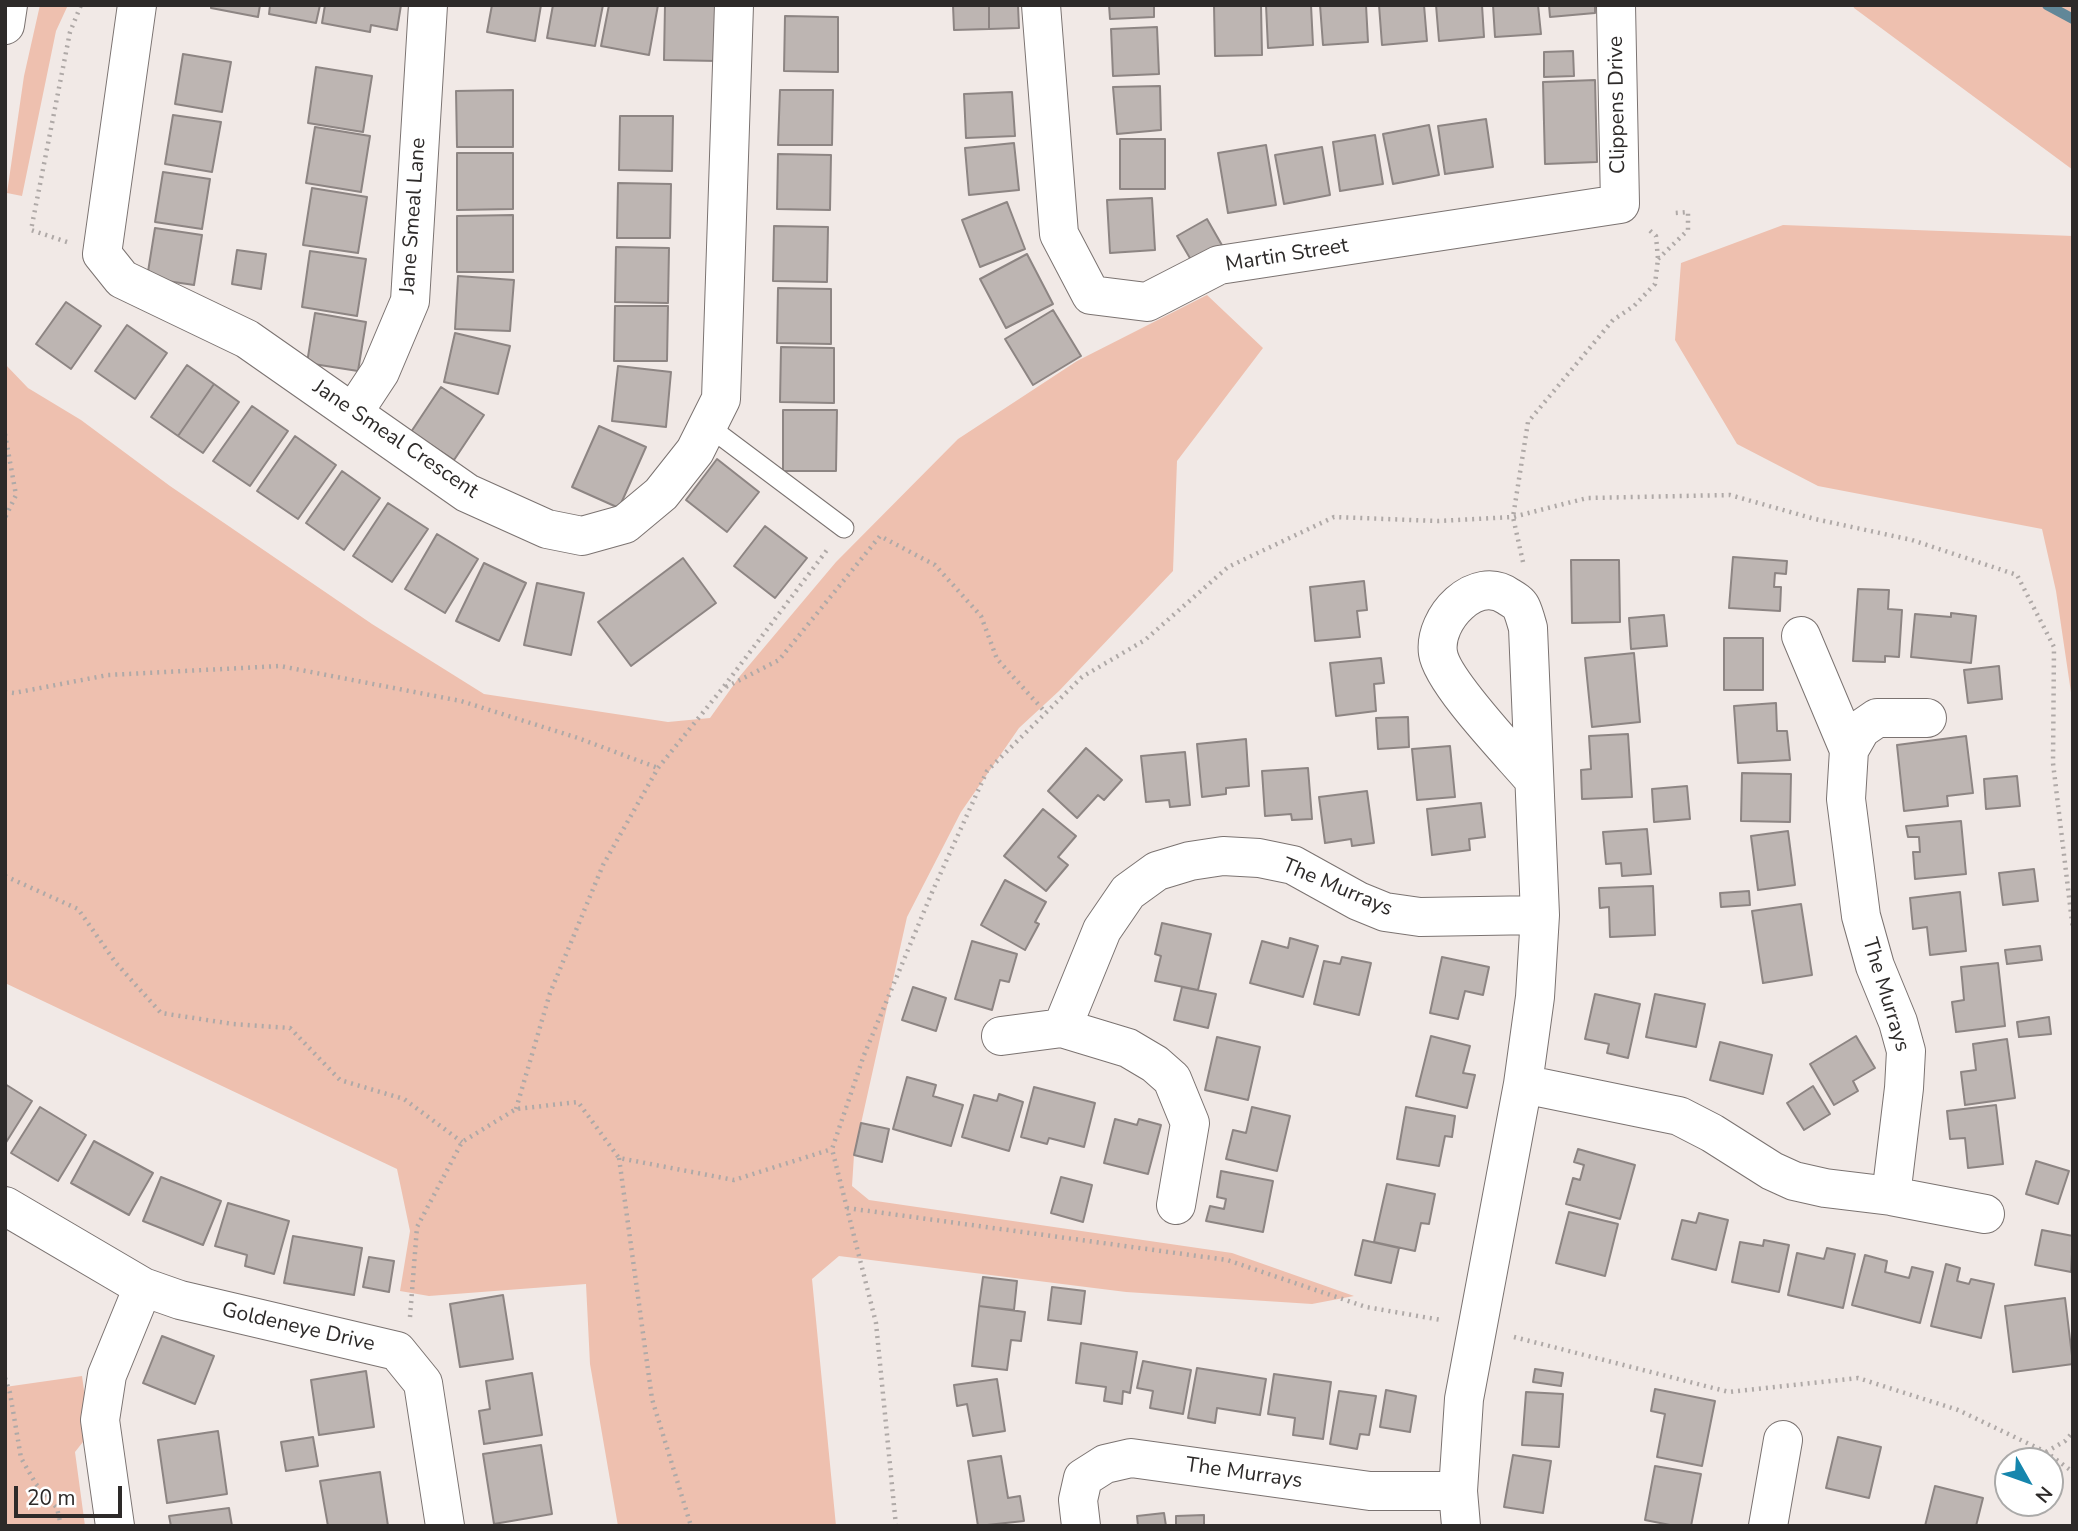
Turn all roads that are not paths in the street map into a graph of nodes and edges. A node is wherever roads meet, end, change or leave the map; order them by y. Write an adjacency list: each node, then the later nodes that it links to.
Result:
1 (8, 5): 7 (street)
2 (136, 5): 9 (street, Jane Smeal Crescent)
3 (428, 5): 9 (street, Jane Smeal Lane)
4 (734, 5): 10 (street, Jane Smeal Crescent)
5 (1041, 5): 8 (street, Martin Street)
6 (1616, 5): 8 (street, Clippens Drive)
7 (5, 25)
8 (1620, 204)
9 (353, 413): 10 (street, Jane Smeal Crescent)
10 (708, 426): 11 (lane)
11 (844, 528)
12 (1526, 573): 13 (street)
13 (1528, 628): 17 (street, The Murrays); 17 (street, The Murrays)
14 (1801, 636): 16 (street, The Murrays)
15 (1927, 718): 16 (street)
16 (1849, 750): 22 (street, The Murrays)
17 (1534, 780): 18 (street, The Murrays)
18 (1540, 915): 19 (street, The Murrays); 21 (street, The Murrays)
19 (1062, 1028): 20 (street); 23 (street)
20 (1002, 1036)
21 (1523, 1084): 22 (street); 28 (street, The Murrays)
22 (1891, 1196): 25 (street)
23 (1176, 1205)
24 (5, 1206): 26 (street, Goldeneye Drive)
25 (1985, 1213)
26 (143, 1287): 29 (street); 30 (street, Goldeneye Drive)
27 (1783, 1440): 32 (street)
28 (1460, 1508): 31 (street, The Murrays)
29 (115, 1526)
30 (445, 1526)
31 (1081, 1526)
32 (1768, 1526)

